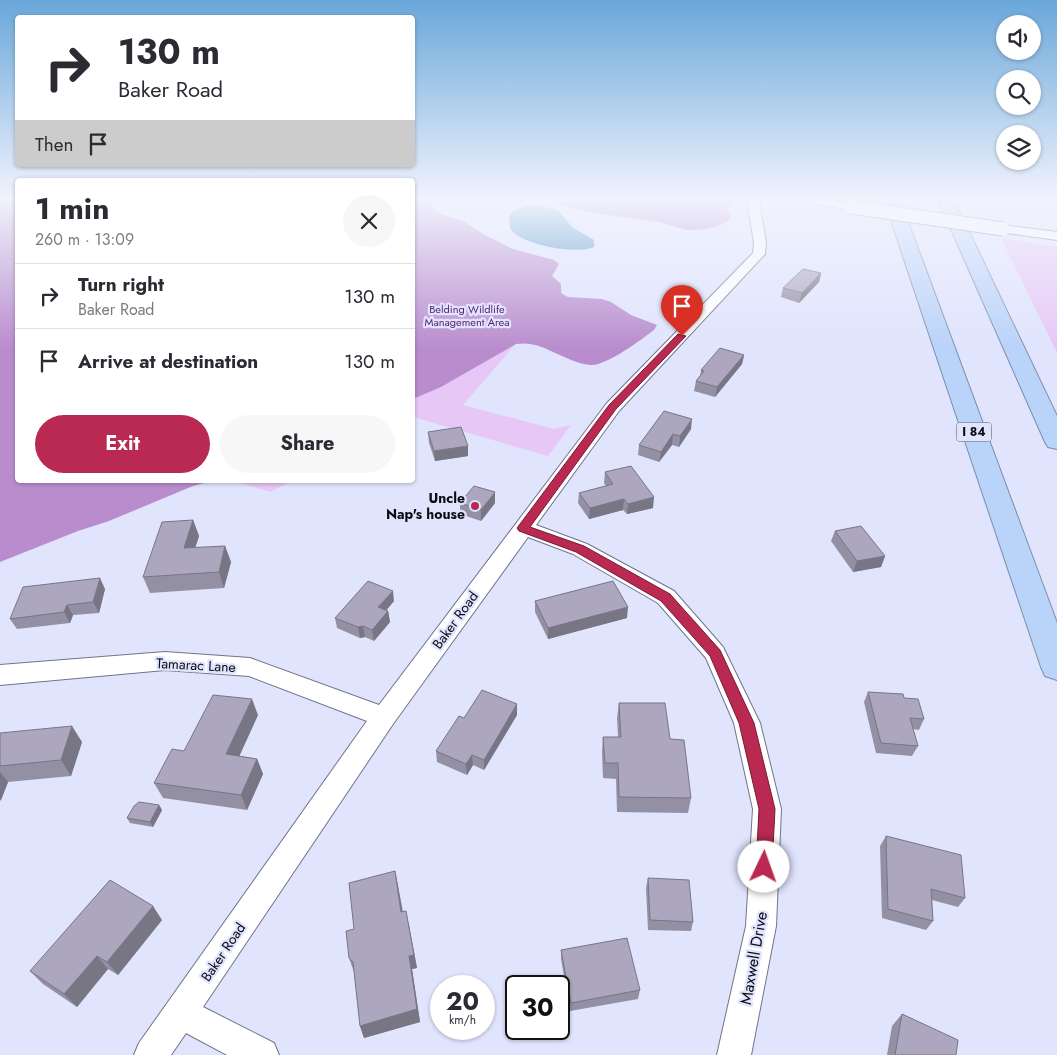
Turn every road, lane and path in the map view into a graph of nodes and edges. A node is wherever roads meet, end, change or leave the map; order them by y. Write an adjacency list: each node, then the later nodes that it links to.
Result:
1 (759, 249): 7 (street, Baker Road)
2 (909, 249): 8 (highway, I 84)
3 (969, 249): 6 (highway)
4 (0, 270): 5 (path)
5 (0, 276)
6 (1057, 442)
7 (523, 528): 10 (street, Baker Road); 14 (street, Maxwell Drive)
8 (1057, 667)
9 (0, 675): 10 (street, Tamarac Lane)
10 (384, 717): 11 (street, Baker Road)
11 (181, 1012): 12 (street, Baker Road); 13 (street)
12 (151, 1055)
13 (262, 1055)
14 (734, 1055)

